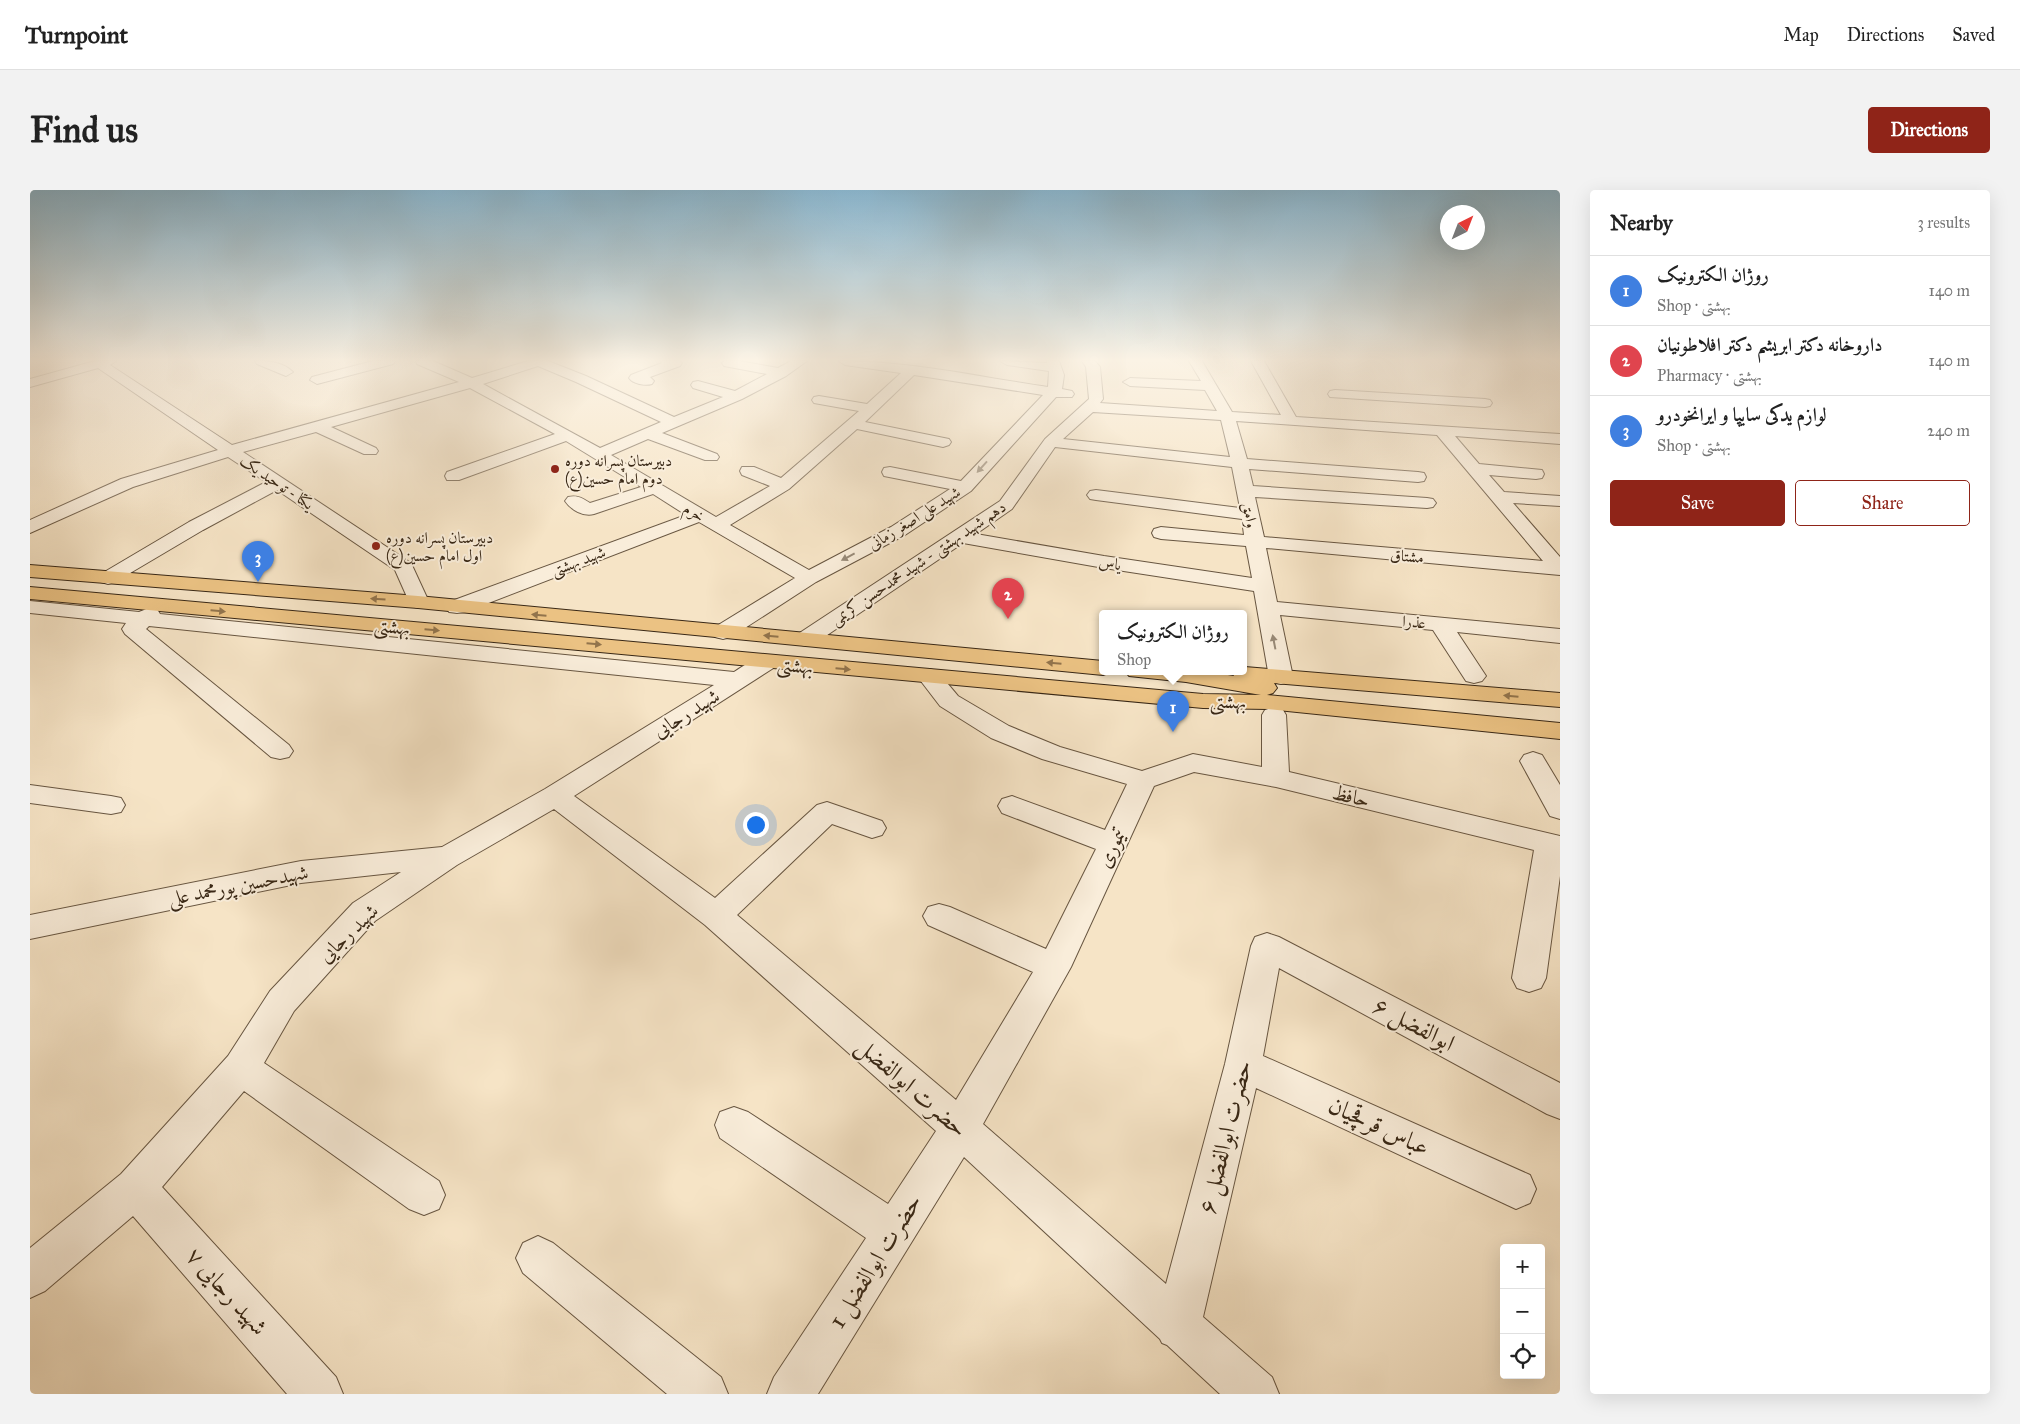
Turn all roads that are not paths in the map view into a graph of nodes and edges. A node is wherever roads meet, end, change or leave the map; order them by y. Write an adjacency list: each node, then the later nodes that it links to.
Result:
1 (183, 417): 25 (street, یکتا - توحید یک)
2 (348, 417): 17 (street)
3 (534, 417): 20 (street, خرم)
4 (662, 417): 14 (street)
5 (684, 417): 14 (street)
6 (861, 417): 15 (street)
7 (1029, 417): 39 (street, شهید علی اصغر زمانی, one-way to 39)
8 (1076, 417): 24 (street, دهم شهید بهشتی - شهید محمدحسن کریمی)
9 (1227, 417): 30 (street, وامق)
10 (1242, 417): 13 (street)
11 (1289, 417): 13 (street)
12 (1357, 417): 16 (street)
13 (1291, 421): 16 (street)
14 (672, 422): 19 (street)
15 (854, 424): 23 (street); 38 (street)
16 (1364, 425): 18 (street)
17 (316, 426): 25 (street); 26 (street)
18 (1442, 431): 21 (street); 31 (street)
19 (647, 433): 27 (street); 29 (street)
20 (567, 435): 27 (street, خرم); 35 (street)
21 (1539, 437): 22 (street); 28 (street)
22 (1560, 438)
23 (943, 442)
24 (1050, 442): 30 (street); 52 (street, دهم شهید بهشتی - شهید محمدحسن کریمی)
25 (230, 451): 37 (street, یکتا - توحید یک); 50 (street)
26 (370, 451)
27 (599, 454): 40 (street, خرم)
28 (1560, 456)
29 (711, 458)
30 (1240, 463): 36 (street); 41 (street, وامق)
31 (1474, 469): 34 (street); 43 (street)
32 (748, 471): 38 (street)
33 (890, 472): 39 (street)
34 (1536, 474)
35 (453, 476)
36 (1418, 477)
37 (278, 483): 56 (street); 60 (street, یکتا - توحید یک)
38 (782, 485): 49 (street)
39 (966, 486): 57 (street, شهید علی اصغر زمانی, one-way to 57)
40 (654, 488): 44 (street); 48 (street, خرم)
41 (1245, 491): 46 (street); 47 (street, وامق)
42 (1096, 495): 47 (street)
43 (1499, 497): 45 (street); 54 (street)
44 (574, 501)
45 (1560, 501)
46 (1427, 502)
47 (1250, 515): 53 (street, وامق)
48 (699, 516): 49 (street, خرم); 61 (street, شهید بهشتی)
49 (717, 525): 57 (street, خرم)
50 (30, 528)
51 (1161, 534): 53 (street, مشتاق)
52 (958, 536): 59 (street, یاس); 69 (street, دهم شهید بهشتی - شهید محمدحسن کریمی)
53 (1255, 542): 54 (street, مشتاق); 59 (street, وامق)
54 (1560, 569)
55 (30, 571): 56 (main road, بهشتی)
56 (108, 578): 60 (main road, بهشتی, one-way to 56)
57 (808, 578): 67 (street, شهید علی اصغر زمانی)
58 (30, 593): 64 (main road, بهشتی)
59 (1265, 596): 65 (street, عذرا); 76 (street, وامق, one-way to 59)
60 (418, 602): 61 (main road, بهشتی)
61 (457, 607): 67 (main road, بهشتی, one-way to 61)
62 (30, 608): 63 (street)
63 (56, 610): 64 (street); 66 (street)
64 (151, 612): 70 (main road, بهشتی, one-way to 70); 77 (street); 84 (street)
65 (1441, 624): 68 (street, عذرا); 75 (street)
66 (30, 626)
67 (723, 632): 69 (main road, بهشتی, one-way to 67)
68 (1560, 636)
69 (806, 639): 71 (main road, بهشتی, one-way to 69)
70 (766, 662): 74 (main road, بهشتی, one-way to 74); 77 (street, شهید رجایی)
71 (1099, 668)
72 (1247, 674): 76 (main road)
73 (1186, 675): 81 (main road, بهشتی)
74 (929, 676): 79 (main road, بهشتی); 87 (street)
75 (1474, 676)
76 (1281, 677): 78 (main road, one-way to 76)
77 (739, 680): 89 (street, شهید رجایی)
78 (1560, 700)
79 (1202, 701): 80 (main road); 82 (main road, بهشتی)
80 (1274, 715): 83 (main road); 86 (street)
81 (1560, 718)
82 (1560, 731)
83 (1560, 744)
84 (280, 751)
85 (1534, 761): 92 (street)
86 (1276, 778): 87 (street, حافظ); 95 (street, حافظ)
87 (1144, 780): 94 (street, تیموری)
88 (30, 794): 90 (street)
89 (555, 796): 96 (street, شهید رجایی); 97 (street, حضرت ابوالفضل)
90 (111, 805)
91 (1012, 806): 94 (street)
92 (1560, 809)
93 (872, 828): 97 (street)
94 (1113, 844): 101 (street, تیموری)
95 (1555, 844): 102 (street)
96 (448, 857): 99 (street, شهیدحسین پورمحمد علی); 104 (street, شهید رجایی)
97 (716, 916): 107 (street, حضرت ابوالفضل)
98 (939, 916): 101 (street)
99 (30, 927)
100 (1267, 946): 103 (street, حضرت ابوالفضل ۶); 105 (street, ابوالفضل ۶)
101 (1054, 968): 107 (street, تیموری)
102 (1528, 978)
103 (1243, 1064): 109 (street, عباس قرقچیان); 114 (street, حضرت ابوالفضل ۶)
104 (241, 1068): 108 (street, شهید رجایی); 110 (street)
105 (1560, 1102)
106 (734, 1125): 111 (street)
107 (960, 1128): 111 (street, حضرت ابوالفضل 1); 114 (street, حضرت ابوالفضل)
108 (135, 1188): 113 (street, شهید رجایی); 116 (street, شهید رجایی ۷)
109 (1516, 1189)
110 (424, 1195)
111 (894, 1232): 115 (street, حضرت ابوالفضل 1)
112 (538, 1258): 117 (street)
113 (30, 1276)
114 (1178, 1327): 118 (street, حضرت ابوالفضل)
115 (802, 1389)
116 (319, 1394)
117 (704, 1394)
118 (1254, 1394)

